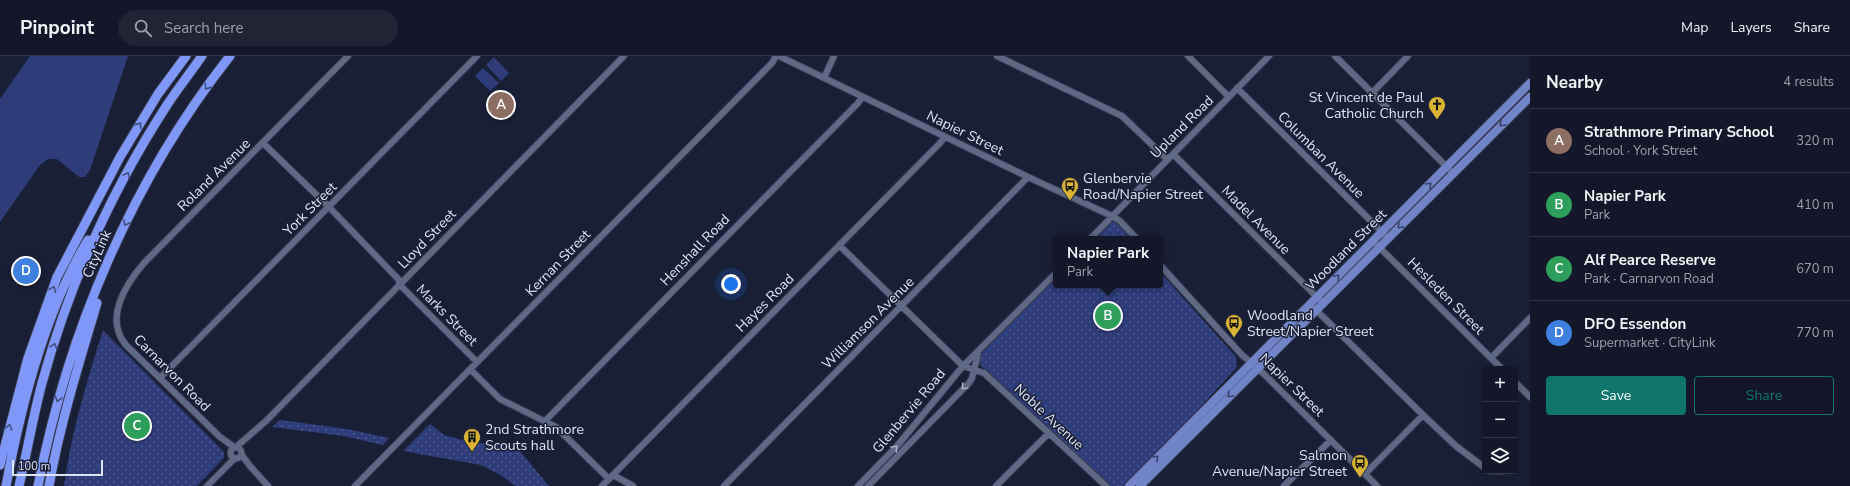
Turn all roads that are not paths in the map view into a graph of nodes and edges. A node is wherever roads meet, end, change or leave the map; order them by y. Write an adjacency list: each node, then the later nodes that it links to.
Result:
1 (186, 56): 62 (highway, one-way to 1)
2 (202, 56): 28 (highway, CityLink, one-way to 2)
3 (230, 56): 36 (highway, CityLink, one-way to 36)
4 (348, 56): 22 (street, Roland Avenue)
5 (477, 56): 29 (street, York Street)
6 (624, 56): 39 (street, Lloyd Street)
7 (778, 56): 14 (street, Napier Street); 47 (street, Kernan Street)
8 (834, 56): 14 (street)
9 (997, 56): 24 (street)
10 (1188, 56): 20 (street)
11 (1269, 56): 16 (street, Upland Road)
12 (1335, 56): 17 (street)
13 (1408, 56): 17 (street)
14 (824, 78): 19 (street, Napier Street)
15 (1530, 83): 25 (main road, Woodland Street)
16 (1237, 88): 20 (street, Upland Road); 31 (street, Columban Avenue)
17 (1372, 93): 25 (street)
18 (1530, 96): 26 (main road, Woodland Street, one-way to 26)
19 (862, 97): 21 (street, Napier Street); 57 (street, Henshall Road)
20 (1229, 97): 23 (street, Upland Road)
21 (945, 137): 27 (street, Napier Street); 35 (street, Hayes Road)
22 (263, 143): 29 (street, Marks Street); 44 (street, Roland Avenue)
23 (1172, 154): 24 (street, Upland Road); 40 (street, Madel Avenue)
24 (1167, 159): 30 (street, Upland Road)
25 (1447, 166): 26 (street); 31 (main road, Woodland Street, one-way to 25)
26 (1453, 173): 31 (main road, Woodland Street, one-way to 31)
27 (1028, 177): 30 (street, Napier Street); 41 (street, Williamson Avenue)
28 (115, 198): 66 (highway); 67 (highway, CityLink, one-way to 28)
29 (329, 207): 39 (street, Marks Street); 53 (street, York Street)
30 (1112, 216): 32 (street); 33 (street, Napier Street)
31 (1385, 235): 34 (main road, Woodland Street)
32 (1093, 236)
33 (1134, 236)
34 (1376, 244): 40 (main road, Woodland Street); 46 (street, Hesleden Street)
35 (839, 245): 41 (street); 65 (street, Hayes Road)
36 (110, 257): 68 (highway, CityLink, one-way to 68); 69 (highway)
37 (1163, 268): 48 (street, Napier Street)
38 (1053, 276): 45 (street, Glenbervie Road)
39 (400, 283): 47 (street, Marks Street); 61 (street, Lloyd Street)
40 (1320, 300): 42 (main road, Woodland Street)
41 (902, 306): 49 (street); 75 (street, Williamson Avenue)
42 (1312, 307): 48 (main road, Woodland Street); 56 (street)
43 (1530, 318): 46 (street)
44 (115, 322): 53 (street, Carnarvon Road)
45 (978, 352): 49 (street, Glenbervie Road); 52 (street, Glenbervie Road)
46 (1491, 358): 50 (street, Hesleden Street)
47 (478, 362): 51 (street, Kernan Street)
48 (1254, 365): 59 (street, Napier Street); 60 (main road, Woodland Street)
49 (963, 366): 52 (street, Noble Avenue); 76 (street, Glenbervie Road, one-way to 49)
50 (1499, 366)
51 (470, 369): 57 (street); 72 (street, Kernan Street)
52 (973, 369): 58 (street, Noble Avenue); 77 (street, Glenbervie Road, one-way to 77)
53 (160, 378): 61 (street, Carnarvon Road)
54 (1518, 384): 55 (street)
55 (1529, 393)
56 (1423, 415): 63 (street); 64 (street)
57 (546, 420): 65 (street)
58 (1048, 432): 78 (street); 79 (street, Noble Avenue)
59 (1331, 440): 64 (street, Napier Street); 82 (street)
60 (1174, 446): 80 (main road, Woodland Street, one-way to 60); 81 (main road, Woodland Street)
61 (236, 452): 70 (street); 71 (street, Carnarvon Road)
62 (0, 464)
63 (1482, 466)
64 (1365, 474): 83 (street, Napier Street)
65 (611, 477): 73 (street, Hayes Road); 74 (street)
66 (6, 486)
67 (19, 486)
68 (38, 486)
69 (49, 486)
70 (207, 486)
71 (268, 486)
72 (355, 486)
73 (602, 486)
74 (633, 486)
75 (724, 486)
76 (858, 486)
77 (868, 486)
78 (996, 486)
79 (1106, 486)
80 (1129, 486)
81 (1140, 486)
82 (1284, 486)
83 (1377, 486)

